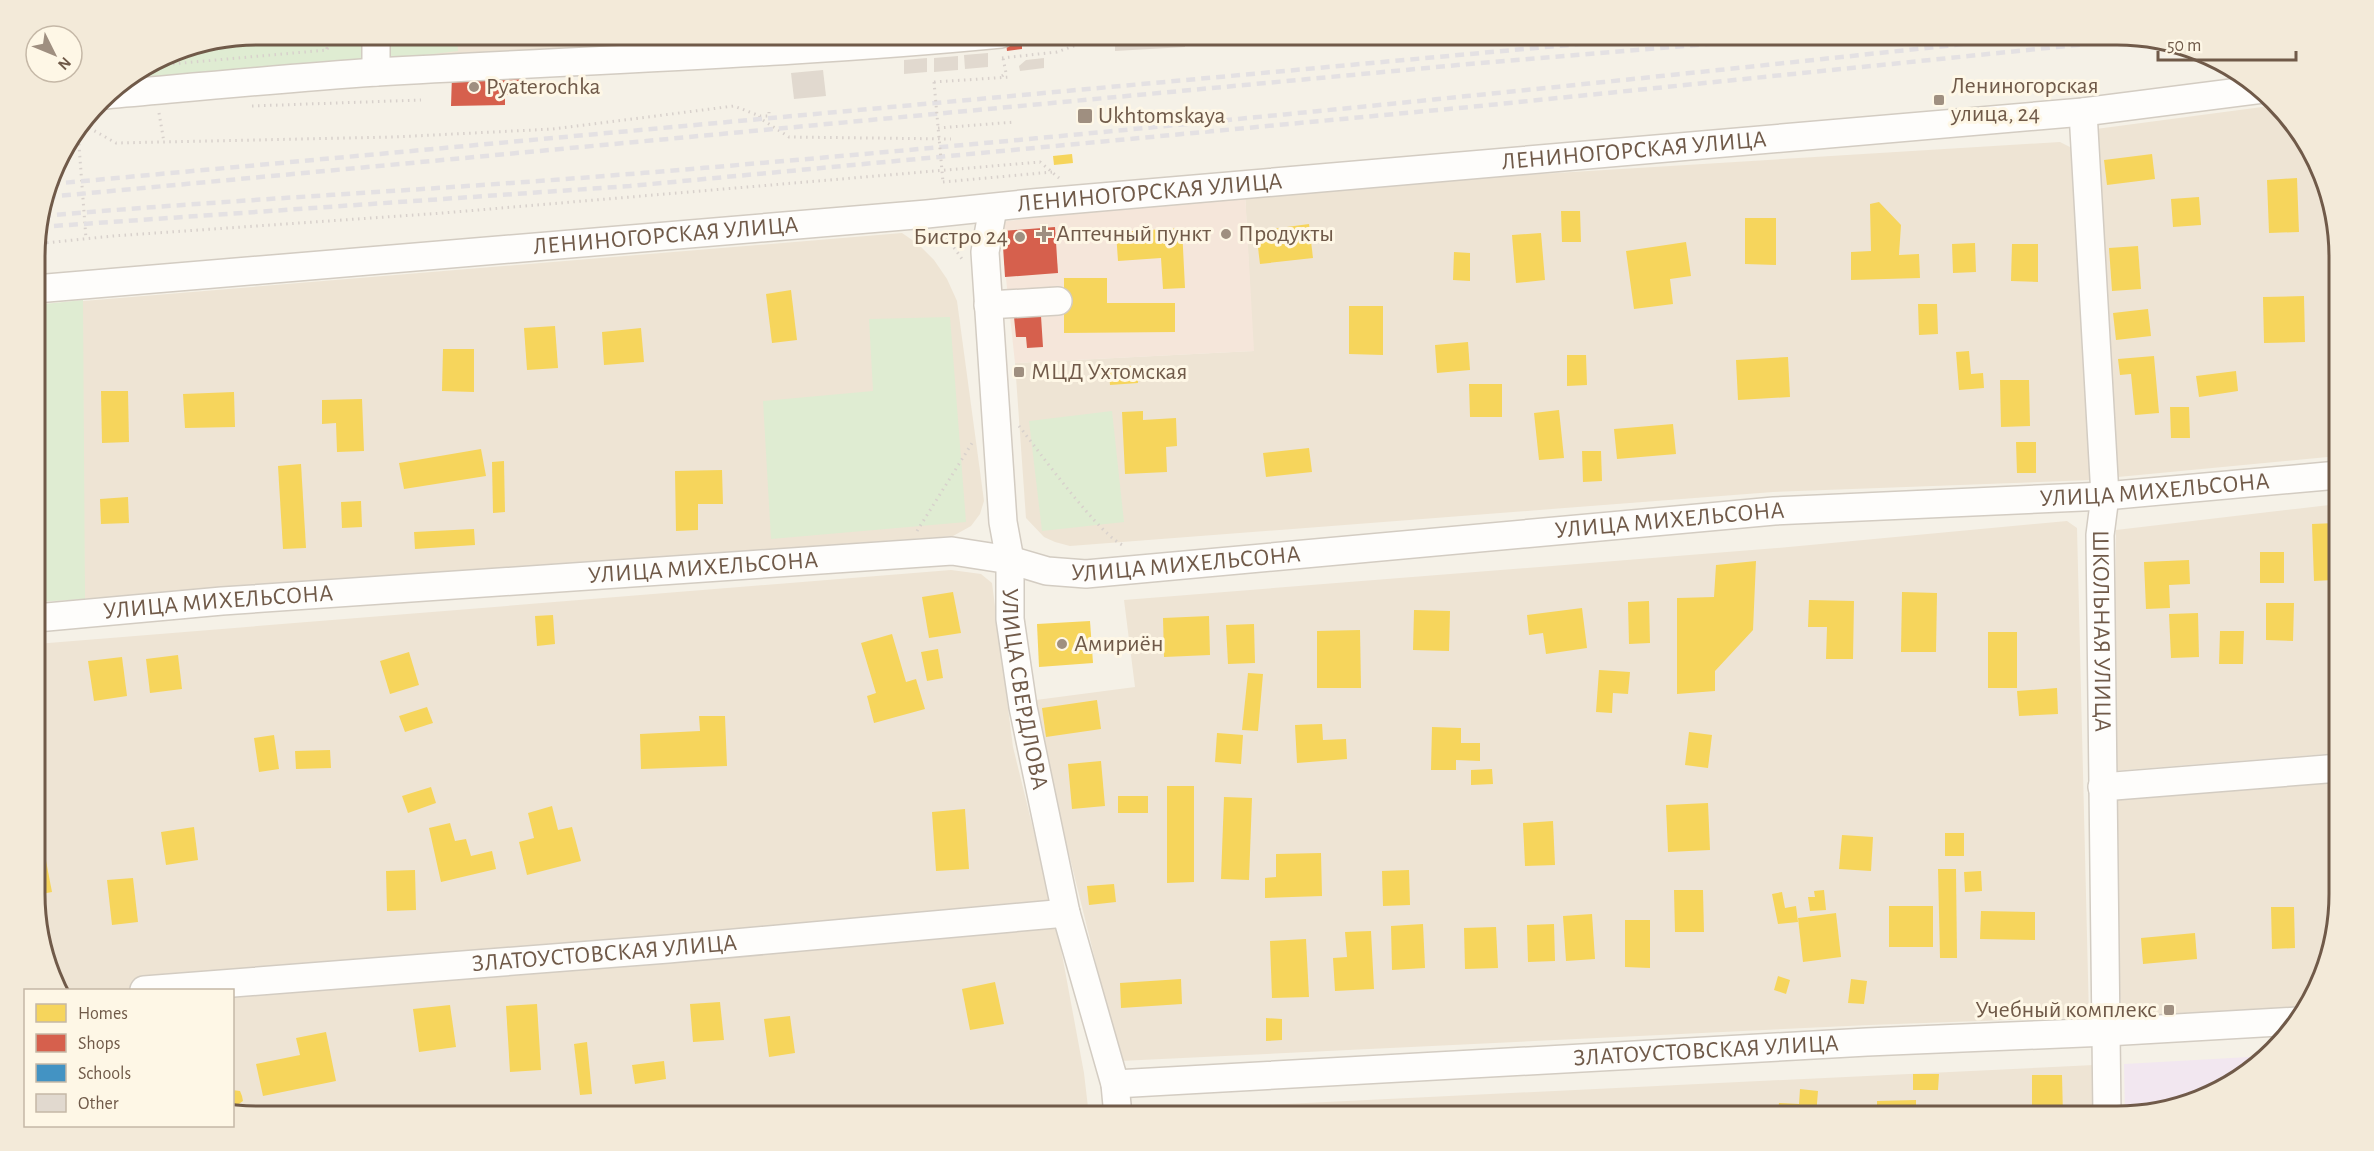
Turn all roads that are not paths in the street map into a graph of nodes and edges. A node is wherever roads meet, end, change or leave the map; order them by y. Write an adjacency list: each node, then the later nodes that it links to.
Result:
1 (376, 45): 3 (street)
2 (859, 45): 3 (street)
3 (376, 72): 4 (street)
4 (154, 78): 5 (street)
5 (133, 86)
6 (2248, 91): 7 (street, ЛЕНИНОГОРСКАЯ УЛИЦА)
7 (2083, 112): 8 (street, ЛЕНИНОГОРСКАЯ УЛИЦА); 15 (street, ШКОЛЬНАЯ УЛИЦА)
8 (993, 208): 9 (street, ЛЕНИНОГОРСКАЯ УЛИЦА); 10 (street, УЛИЦА СВЕРДЛОВА)
9 (962, 211): 10 (street, УЛИЦА СВЕРДЛОВА); 11 (street, ЛЕНИНОГОРСКАЯ УЛИЦА)
10 (974, 257): 13 (street, УЛИЦА СВЕРДЛОВА)
11 (45, 288)
12 (1058, 301): 13 (street)
13 (988, 305): 16 (street, УЛИЦА СВЕРДЛОВА)
14 (2329, 476): 15 (street, УЛИЦА МИХЕЛЬСОНА)
15 (2105, 496): 16 (street, УЛИЦА МИХЕЛЬСОНА); 19 (street, ШКОЛЬНАЯ УЛИЦА)
16 (1010, 560): 17 (street, УЛИЦА МИХЕЛЬСОНА); 20 (street, УЛИЦА СВЕРДЛОВА)
17 (45, 617)
18 (2329, 769): 19 (street)
19 (2102, 787): 23 (street, ШКОЛЬНАЯ УЛИЦА)
20 (1066, 913): 21 (street, ЗЛАТОУСТОВСКАЯ УЛИЦА); 24 (street, УЛИЦА СВЕРДЛОВА)
21 (157, 989)
22 (2286, 1022): 23 (street, ЗЛАТОУСТОВСКАЯ УЛИЦА)
23 (2107, 1032): 24 (street, ЗЛАТОУСТОВСКАЯ УЛИЦА); 26 (street, ШКОЛЬНАЯ УЛИЦА)
24 (1115, 1084): 25 (street, УЛИЦА СВЕРДЛОВА)
25 (1117, 1106)
26 (2107, 1106)

